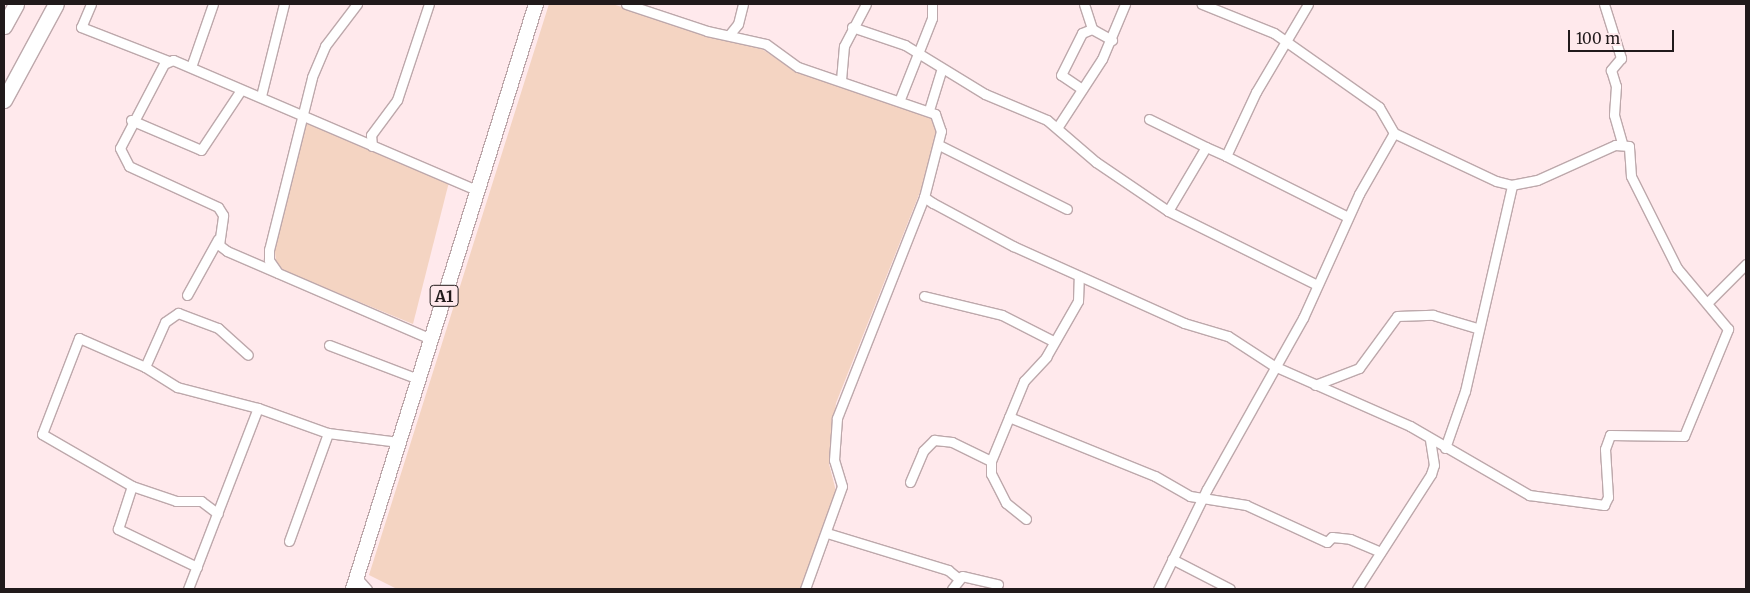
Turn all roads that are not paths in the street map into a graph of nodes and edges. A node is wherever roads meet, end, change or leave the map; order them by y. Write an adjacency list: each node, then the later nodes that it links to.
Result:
1 (16, 4): 18 (highway)
2 (56, 4): 33 (highway)
3 (91, 4): 25 (street)
4 (213, 4): 26 (street)
5 (284, 4): 31 (street)
6 (357, 4): 35 (street)
7 (429, 4): 42 (street)
8 (536, 4): 46 (highway, A1)
9 (626, 4): 21 (street)
10 (743, 4): 21 (street)
11 (866, 4): 19 (street)
12 (932, 4): 24 (street)
13 (1084, 4): 20 (street)
14 (1125, 4): 23 (street)
15 (1202, 4): 22 (street)
16 (1308, 4): 22 (street)
17 (1604, 4): 40 (street)
18 (4, 26)
19 (852, 28): 24 (street); 28 (street)
20 (1092, 29): 23 (street); 29 (street)
21 (729, 35): 28 (street)
22 (1285, 39): 39 (street); 44 (street)
23 (1112, 40): 29 (street)
24 (918, 52): 27 (street); 32 (street)
25 (168, 61): 26 (street); 37 (street)
26 (191, 67): 30 (street)
27 (942, 71): 34 (street); 38 (street)
28 (842, 80): 32 (street)
29 (1082, 89): 38 (street)
30 (241, 90): 31 (street); 37 (street)
31 (261, 96): 35 (street)
32 (900, 99): 34 (street)
33 (4, 100)
34 (929, 110): 41 (street)
35 (304, 116): 42 (street); 53 (street)
36 (1149, 119): 43 (street)
37 (131, 120): 51 (street)
38 (1057, 128): 49 (street)
39 (1394, 133): 45 (street); 50 (street)
40 (1622, 143): 45 (street); 58 (street)
41 (939, 145): 47 (street); 48 (street)
42 (372, 146): 46 (street)
43 (1206, 147): 44 (street); 49 (street)
44 (1226, 156): 50 (street)
45 (1512, 185): 59 (street)
46 (477, 190): 60 (highway, A1)
47 (924, 197): 54 (street); 80 (street)
48 (1066, 210)
49 (1168, 211): 55 (street)
50 (1348, 217): 55 (street)
51 (218, 239): 53 (street); 56 (street)
52 (1746, 264): 58 (street)
53 (278, 273): 60 (street)
54 (1079, 276): 61 (street); 64 (street)
55 (1317, 285): 64 (street)
56 (187, 295)
57 (924, 296): 61 (street)
58 (1707, 303): 73 (street)
59 (1477, 328): 67 (street); 73 (street)
60 (430, 339): 66 (highway, A1)
61 (1053, 342): 69 (street)
62 (329, 345): 66 (street)
63 (248, 355): 65 (street)
64 (1274, 366): 67 (street); 77 (street)
65 (145, 367): 68 (street); 76 (street)
66 (418, 379): 72 (highway, A1)
67 (1316, 385): 71 (street)
68 (258, 408): 70 (street); 78 (street)
69 (1008, 417): 74 (street); 77 (street)
70 (328, 433): 72 (street); 81 (street)
71 (1430, 439): 73 (street); 82 (street)
72 (398, 442): 86 (highway, A1)
73 (1446, 448)
74 (992, 461): 75 (street); 79 (street)
75 (910, 482)
76 (132, 486): 78 (street); 84 (street)
77 (1203, 496): 82 (street); 83 (street)
78 (218, 514): 84 (street)
79 (1026, 519)
80 (827, 532): 85 (street); 90 (street)
81 (289, 541)
82 (1380, 552): 94 (street)
83 (1172, 560): 92 (street); 93 (street)
84 (197, 567): 88 (street)
85 (958, 578): 87 (street); 91 (street)
86 (355, 584): 89 (street)
87 (998, 584)
88 (188, 589)
89 (367, 589)
90 (805, 589)
91 (952, 589)
92 (1158, 589)
93 (1230, 589)
94 (1357, 589)

